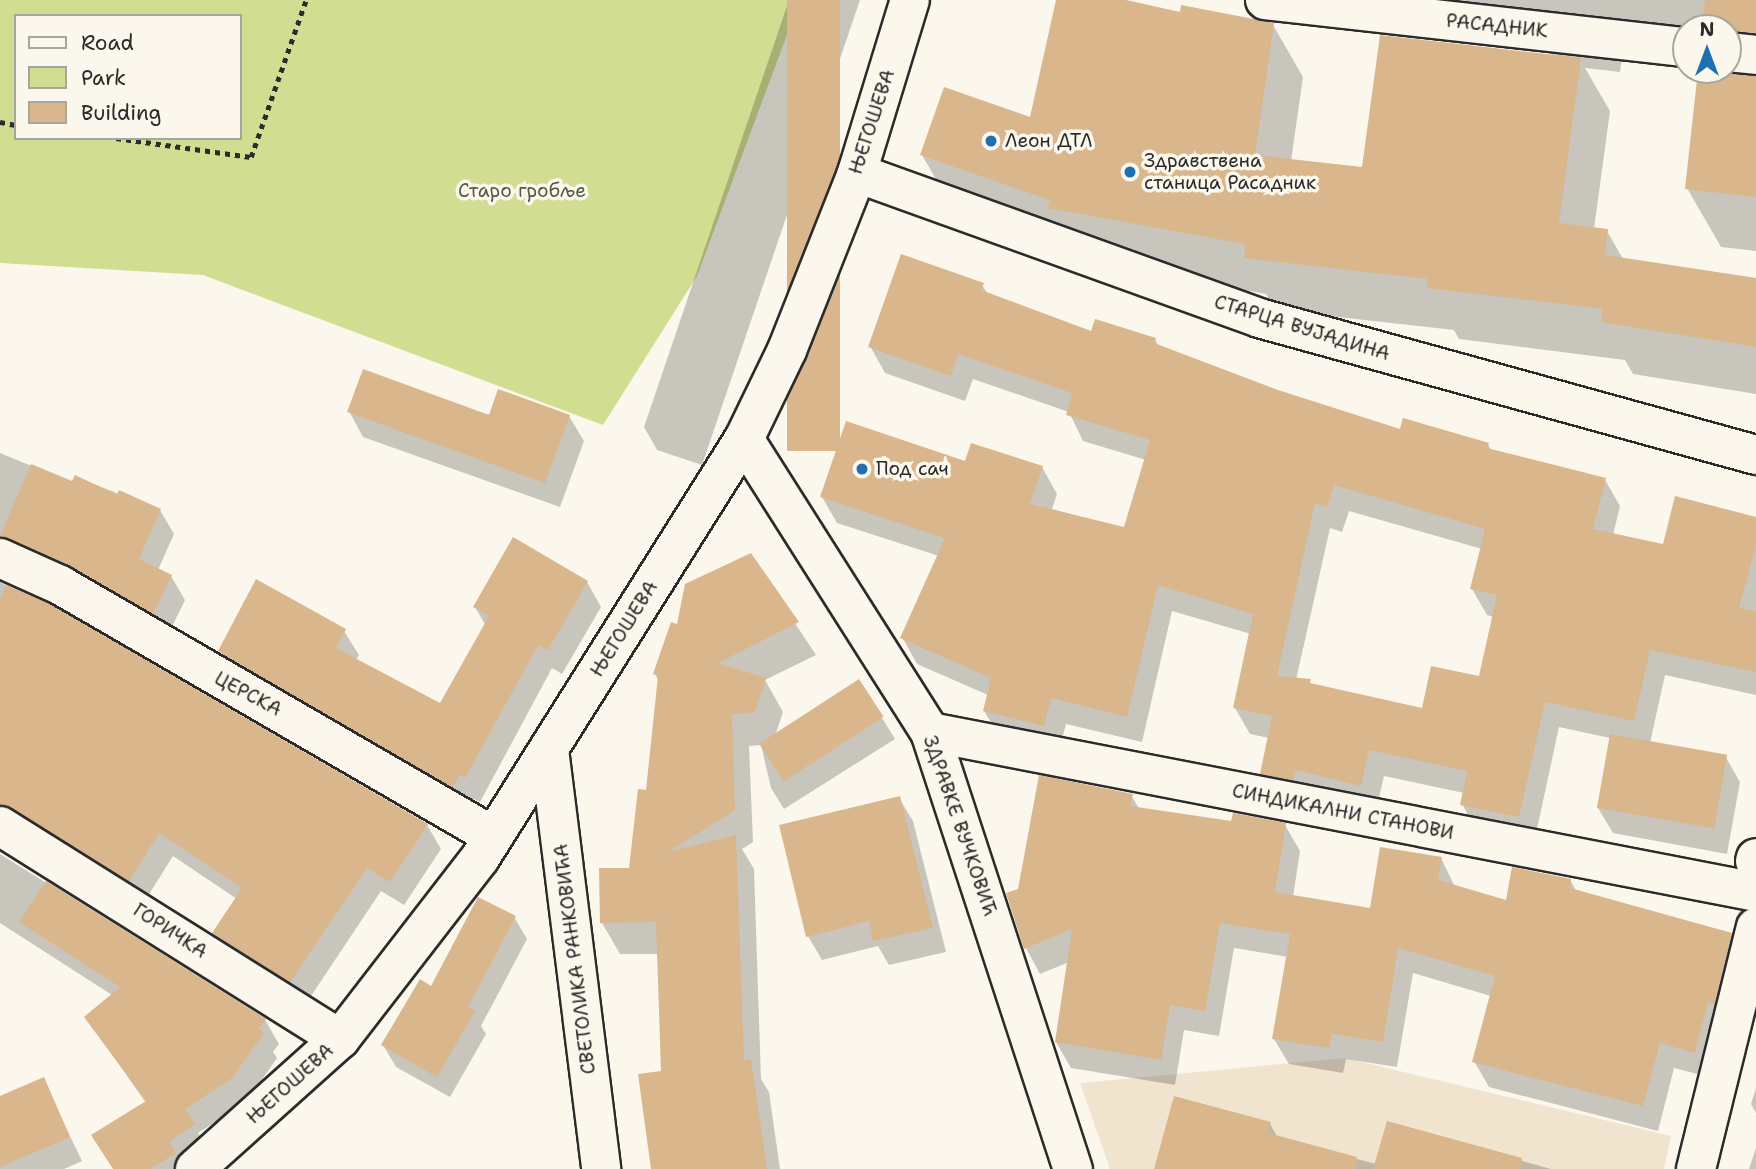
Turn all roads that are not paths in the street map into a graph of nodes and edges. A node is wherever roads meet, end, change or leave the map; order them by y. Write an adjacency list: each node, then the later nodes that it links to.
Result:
1 (910, 0): 4 (street, ЊЕГОШЕВА)
2 (1265, 0): 3 (street, РАСАДНИК)
3 (1672, 45)
4 (857, 173): 5 (street, ЊЕГОШЕВА); 6 (street, СТАРЦА ВУЈАДИНА)
5 (744, 439): 8 (street, ЗДРАВКЕ ВУЧКОВИЋ); 9 (street, ЊЕГОШЕВА)
6 (1756, 455)
7 (0, 558): 11 (street, ЦЕРСКА)
8 (930, 732): 12 (street, СИНДИКАЛНИ СТАНОВИ); 17 (street, ЗДРАВКЕ ВУЧКОВИЋ)
9 (549, 749): 11 (street, ЊЕГОШЕВА); 16 (street, СВЕТОЛИКА РАНКОВИЋА)
10 (0, 826): 14 (street, ГОРИЧКА)
11 (494, 836): 14 (street, ЊЕГОШЕВА)
12 (1756, 892)
13 (1756, 927): 18 (street)
14 (340, 1039): 15 (street, ЊЕГОШЕВА)
15 (195, 1169)
16 (601, 1169)
17 (1073, 1169)
18 (1696, 1169)

